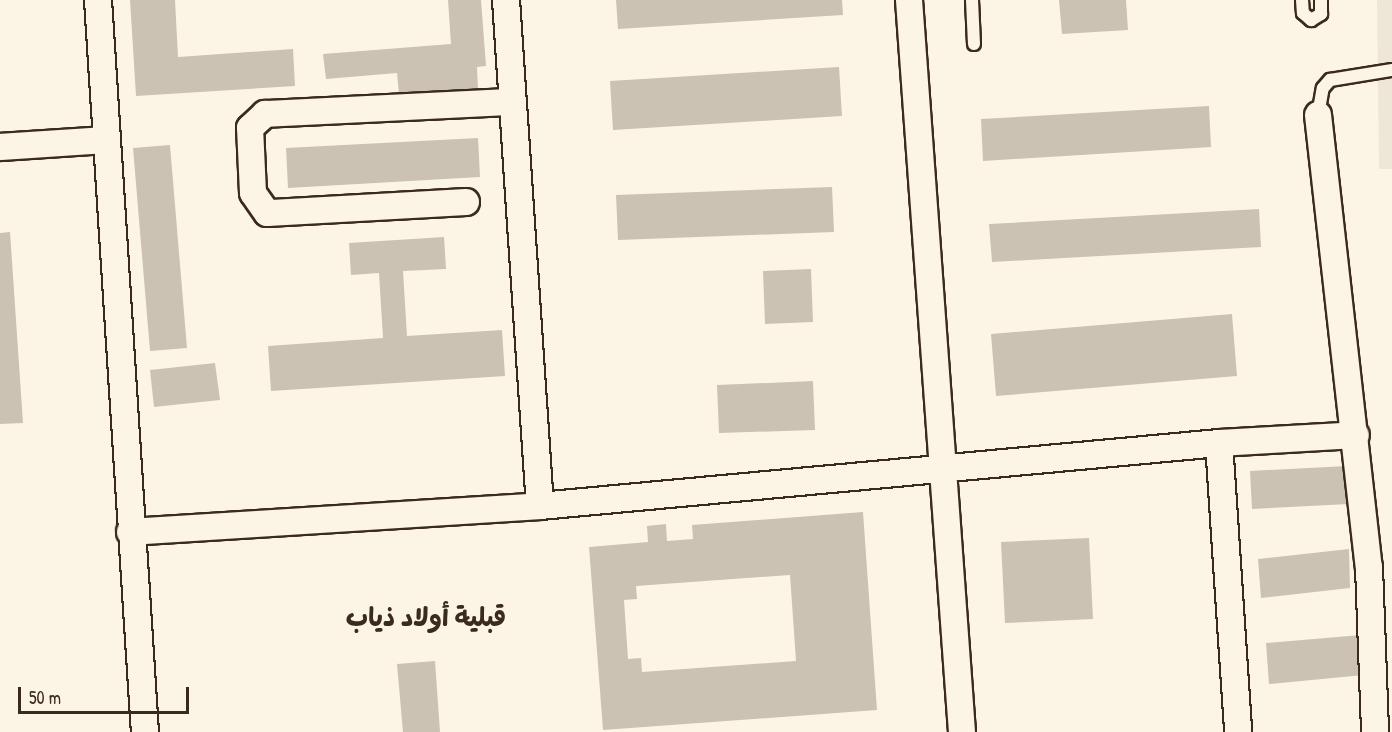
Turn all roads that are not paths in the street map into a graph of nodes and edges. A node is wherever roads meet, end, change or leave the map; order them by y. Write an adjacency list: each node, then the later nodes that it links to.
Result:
1 (98, 0): 11 (street)
2 (506, 0): 9 (street)
3 (909, 0): 16 (street)
4 (972, 0): 7 (lane)
5 (1302, 0): 6 (lane)
6 (1321, 0)
7 (974, 44)
8 (1392, 70): 10 (lane)
9 (511, 102): 13 (street); 17 (street)
10 (1318, 115): 14 (street)
11 (105, 140): 12 (street); 18 (street)
12 (0, 147)
13 (466, 202)
14 (1356, 435): 15 (street); 22 (street)
15 (1219, 444): 16 (street); 21 (street)
16 (944, 472): 17 (street); 20 (street)
17 (540, 506): 18 (street)
18 (130, 532): 19 (street)
19 (145, 732)
20 (962, 732)
21 (1238, 732)
22 (1375, 732)

